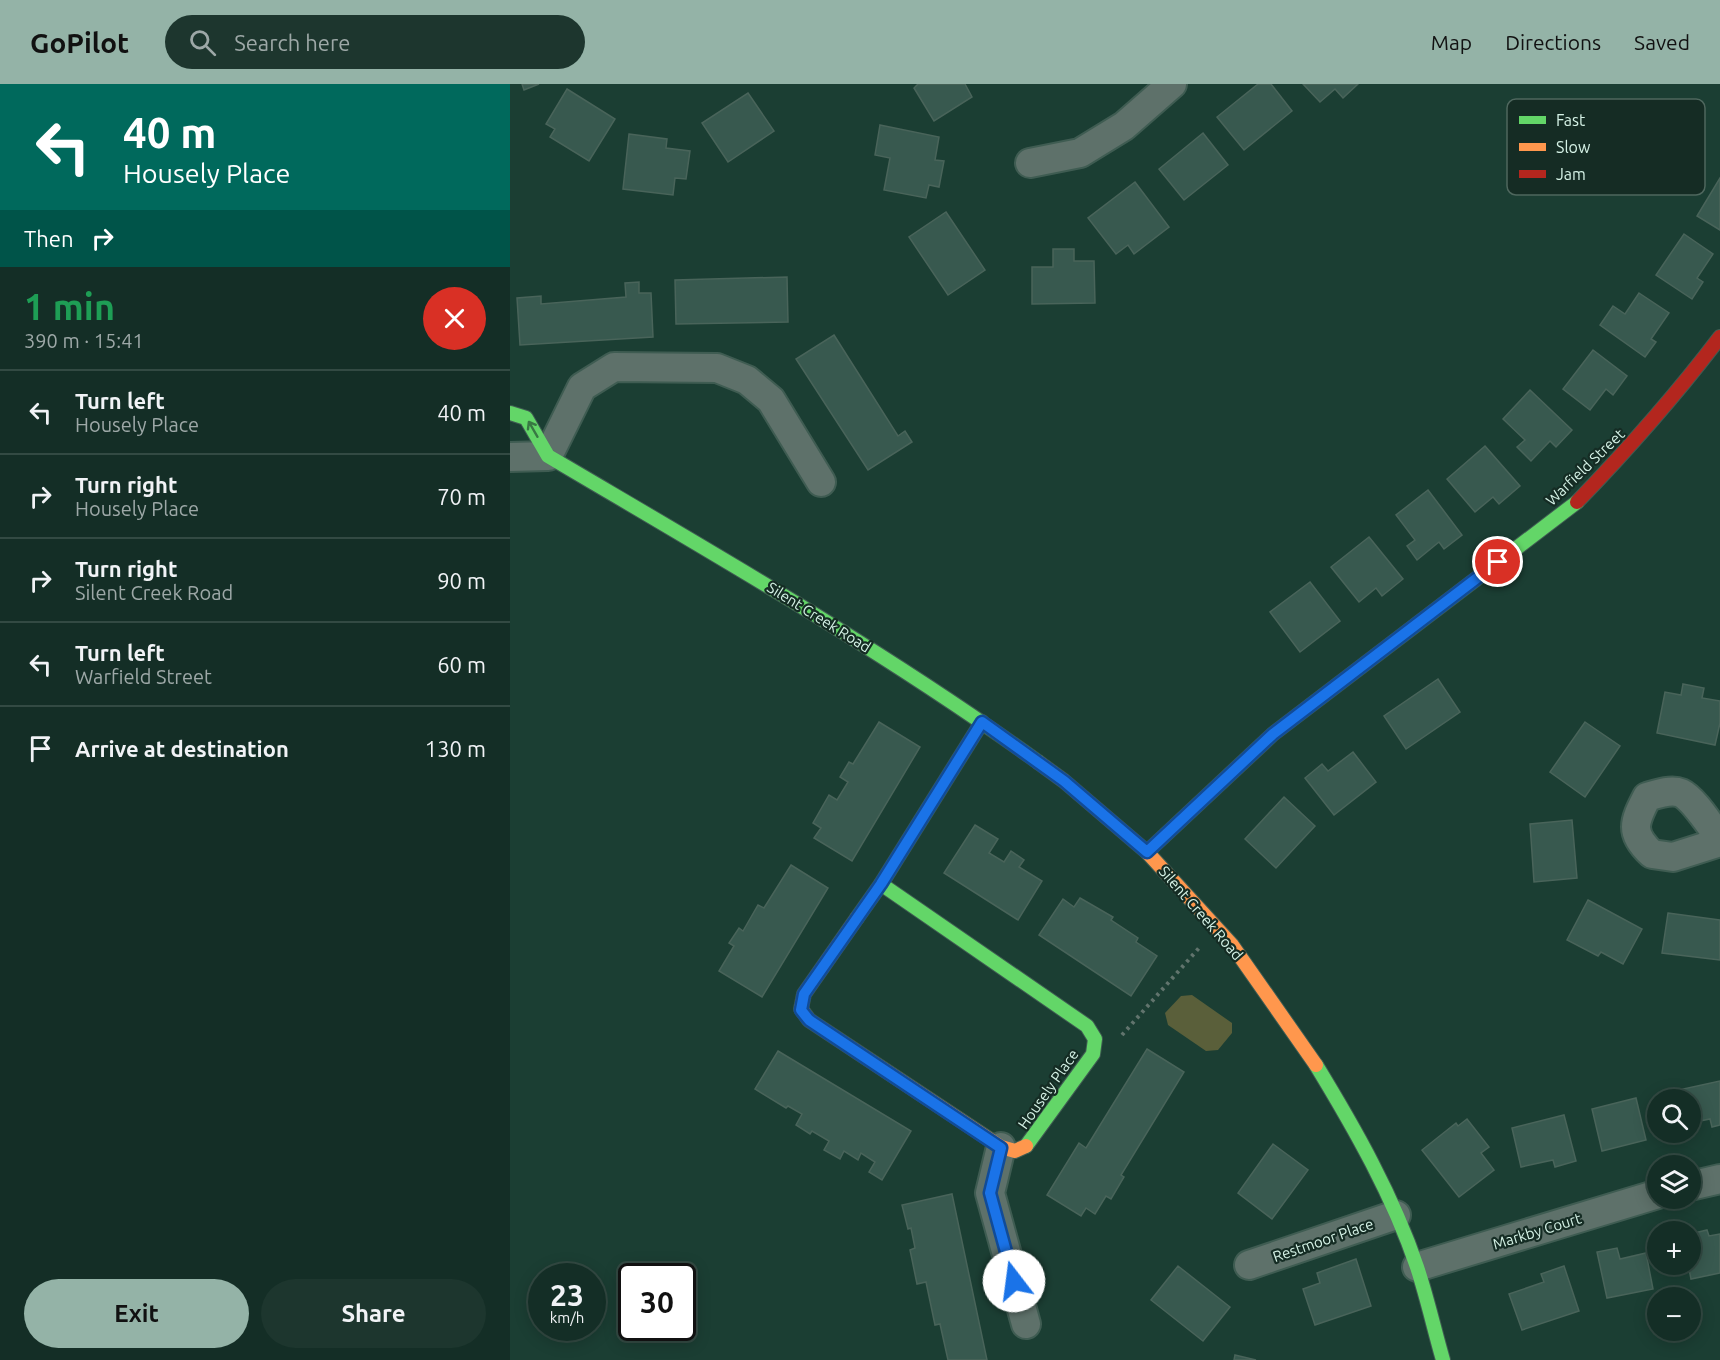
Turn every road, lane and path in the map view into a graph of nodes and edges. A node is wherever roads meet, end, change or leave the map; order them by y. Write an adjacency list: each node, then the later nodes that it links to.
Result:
1 (1172, 84): 2 (street)
2 (1030, 163)
3 (1720, 337): 9 (street, Warfield Street)
4 (510, 412): 5 (street, Silent Creek Road, one-way to 4)
5 (548, 456): 6 (street); 7 (street); 8 (street, Silent Creek Road)
6 (510, 457)
7 (821, 482)
8 (982, 722): 9 (street, Silent Creek Road); 10 (street)
9 (1147, 852): 11 (street, Silent Creek Road)
10 (881, 884): 13 (street); 13 (street, Housely Place)
11 (1217, 928): 12 (path); 17 (street, Silent Creek Road)
12 (1116, 1042)
13 (1001, 1148): 20 (street)
14 (1720, 1179): 15 (street)
15 (1701, 1183)
16 (1647, 1197): 19 (street, Markby Court)
17 (1396, 1215): 18 (street, Restmoor Place); 19 (street, Silent Creek Road)
18 (1249, 1265)
19 (1417, 1267): 21 (street, Silent Creek Road)
20 (1026, 1324)
21 (1443, 1360)

